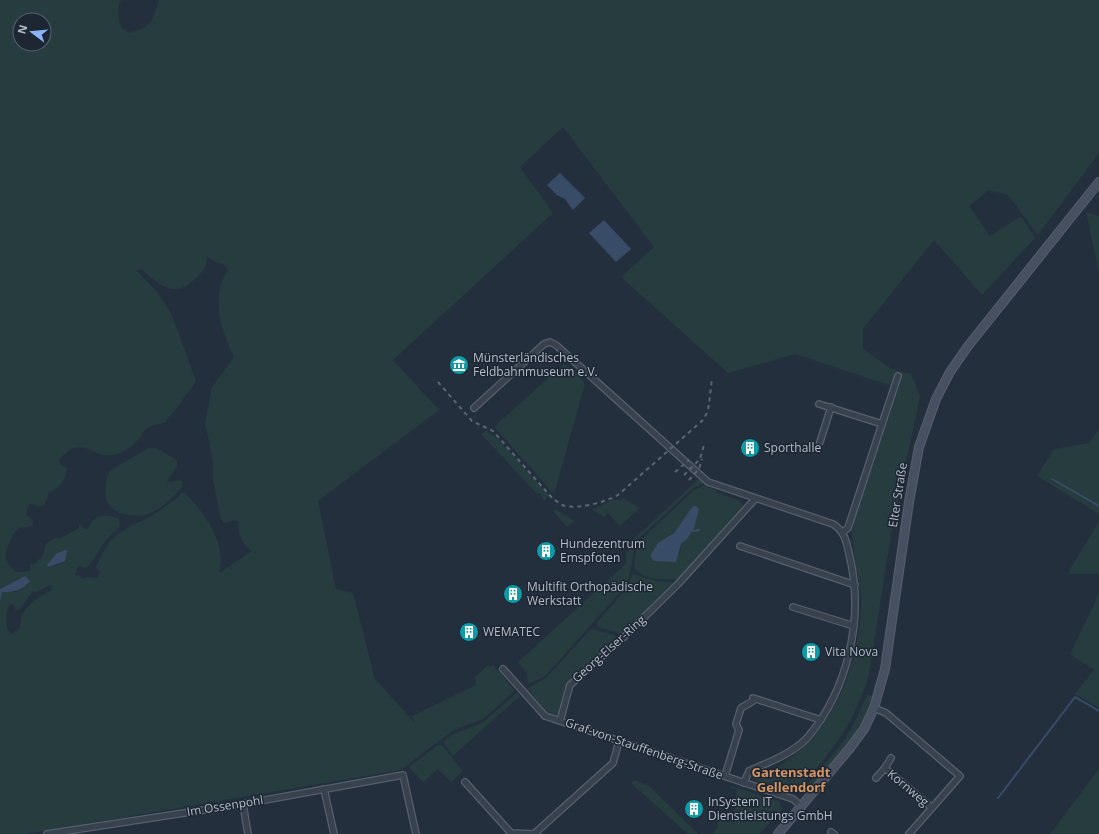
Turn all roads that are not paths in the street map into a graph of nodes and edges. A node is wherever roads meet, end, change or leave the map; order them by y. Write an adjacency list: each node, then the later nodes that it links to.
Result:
1 (1099, 182): 15 (main road, Elter Straße)
2 (898, 376): 6 (street)
3 (819, 404): 4 (street)
4 (831, 407): 6 (street); 7 (street)
5 (474, 408): 8 (street)
6 (882, 424): 9 (street)
7 (820, 442)
8 (755, 499): 9 (street); 17 (street, Georg-Elser-Ring)
9 (843, 532): 11 (street)
10 (740, 546): 11 (street)
11 (855, 585): 13 (street)
12 (793, 607): 13 (street)
13 (854, 626): 16 (street)
14 (503, 669): 17 (street, Graf-von-Stauffenberg-Straße)
15 (874, 708): 27 (main road, Elter Straße); 28 (street)
16 (821, 720): 21 (street); 24 (street)
17 (560, 721): 18 (street, Graf-von-Stauffenberg-Straße)
18 (619, 741): 21 (street, Graf-von-Stauffenberg-Straße); 33 (street)
19 (891, 758): 20 (street, Kornweg)
20 (885, 768): 22 (street, Kornweg); 28 (street, Kornweg)
21 (725, 776): 24 (street, Graf-von-Stauffenberg-Straße)
22 (876, 778)
23 (465, 782): 33 (street)
24 (744, 783): 27 (street, Graf-von-Stauffenberg-Straße)
25 (324, 789): 26 (street, Im Ossenpohl); 31 (street); 32 (street, Im Ossenpohl)
26 (243, 804): 29 (street, Im Ossenpohl); 30 (street)
27 (802, 807): 34 (main road, Elter Straße)
28 (932, 808): 35 (street)
29 (51, 834)
30 (248, 834)
31 (334, 834)
32 (416, 834)
33 (511, 834)
34 (778, 834)
35 (909, 834)

